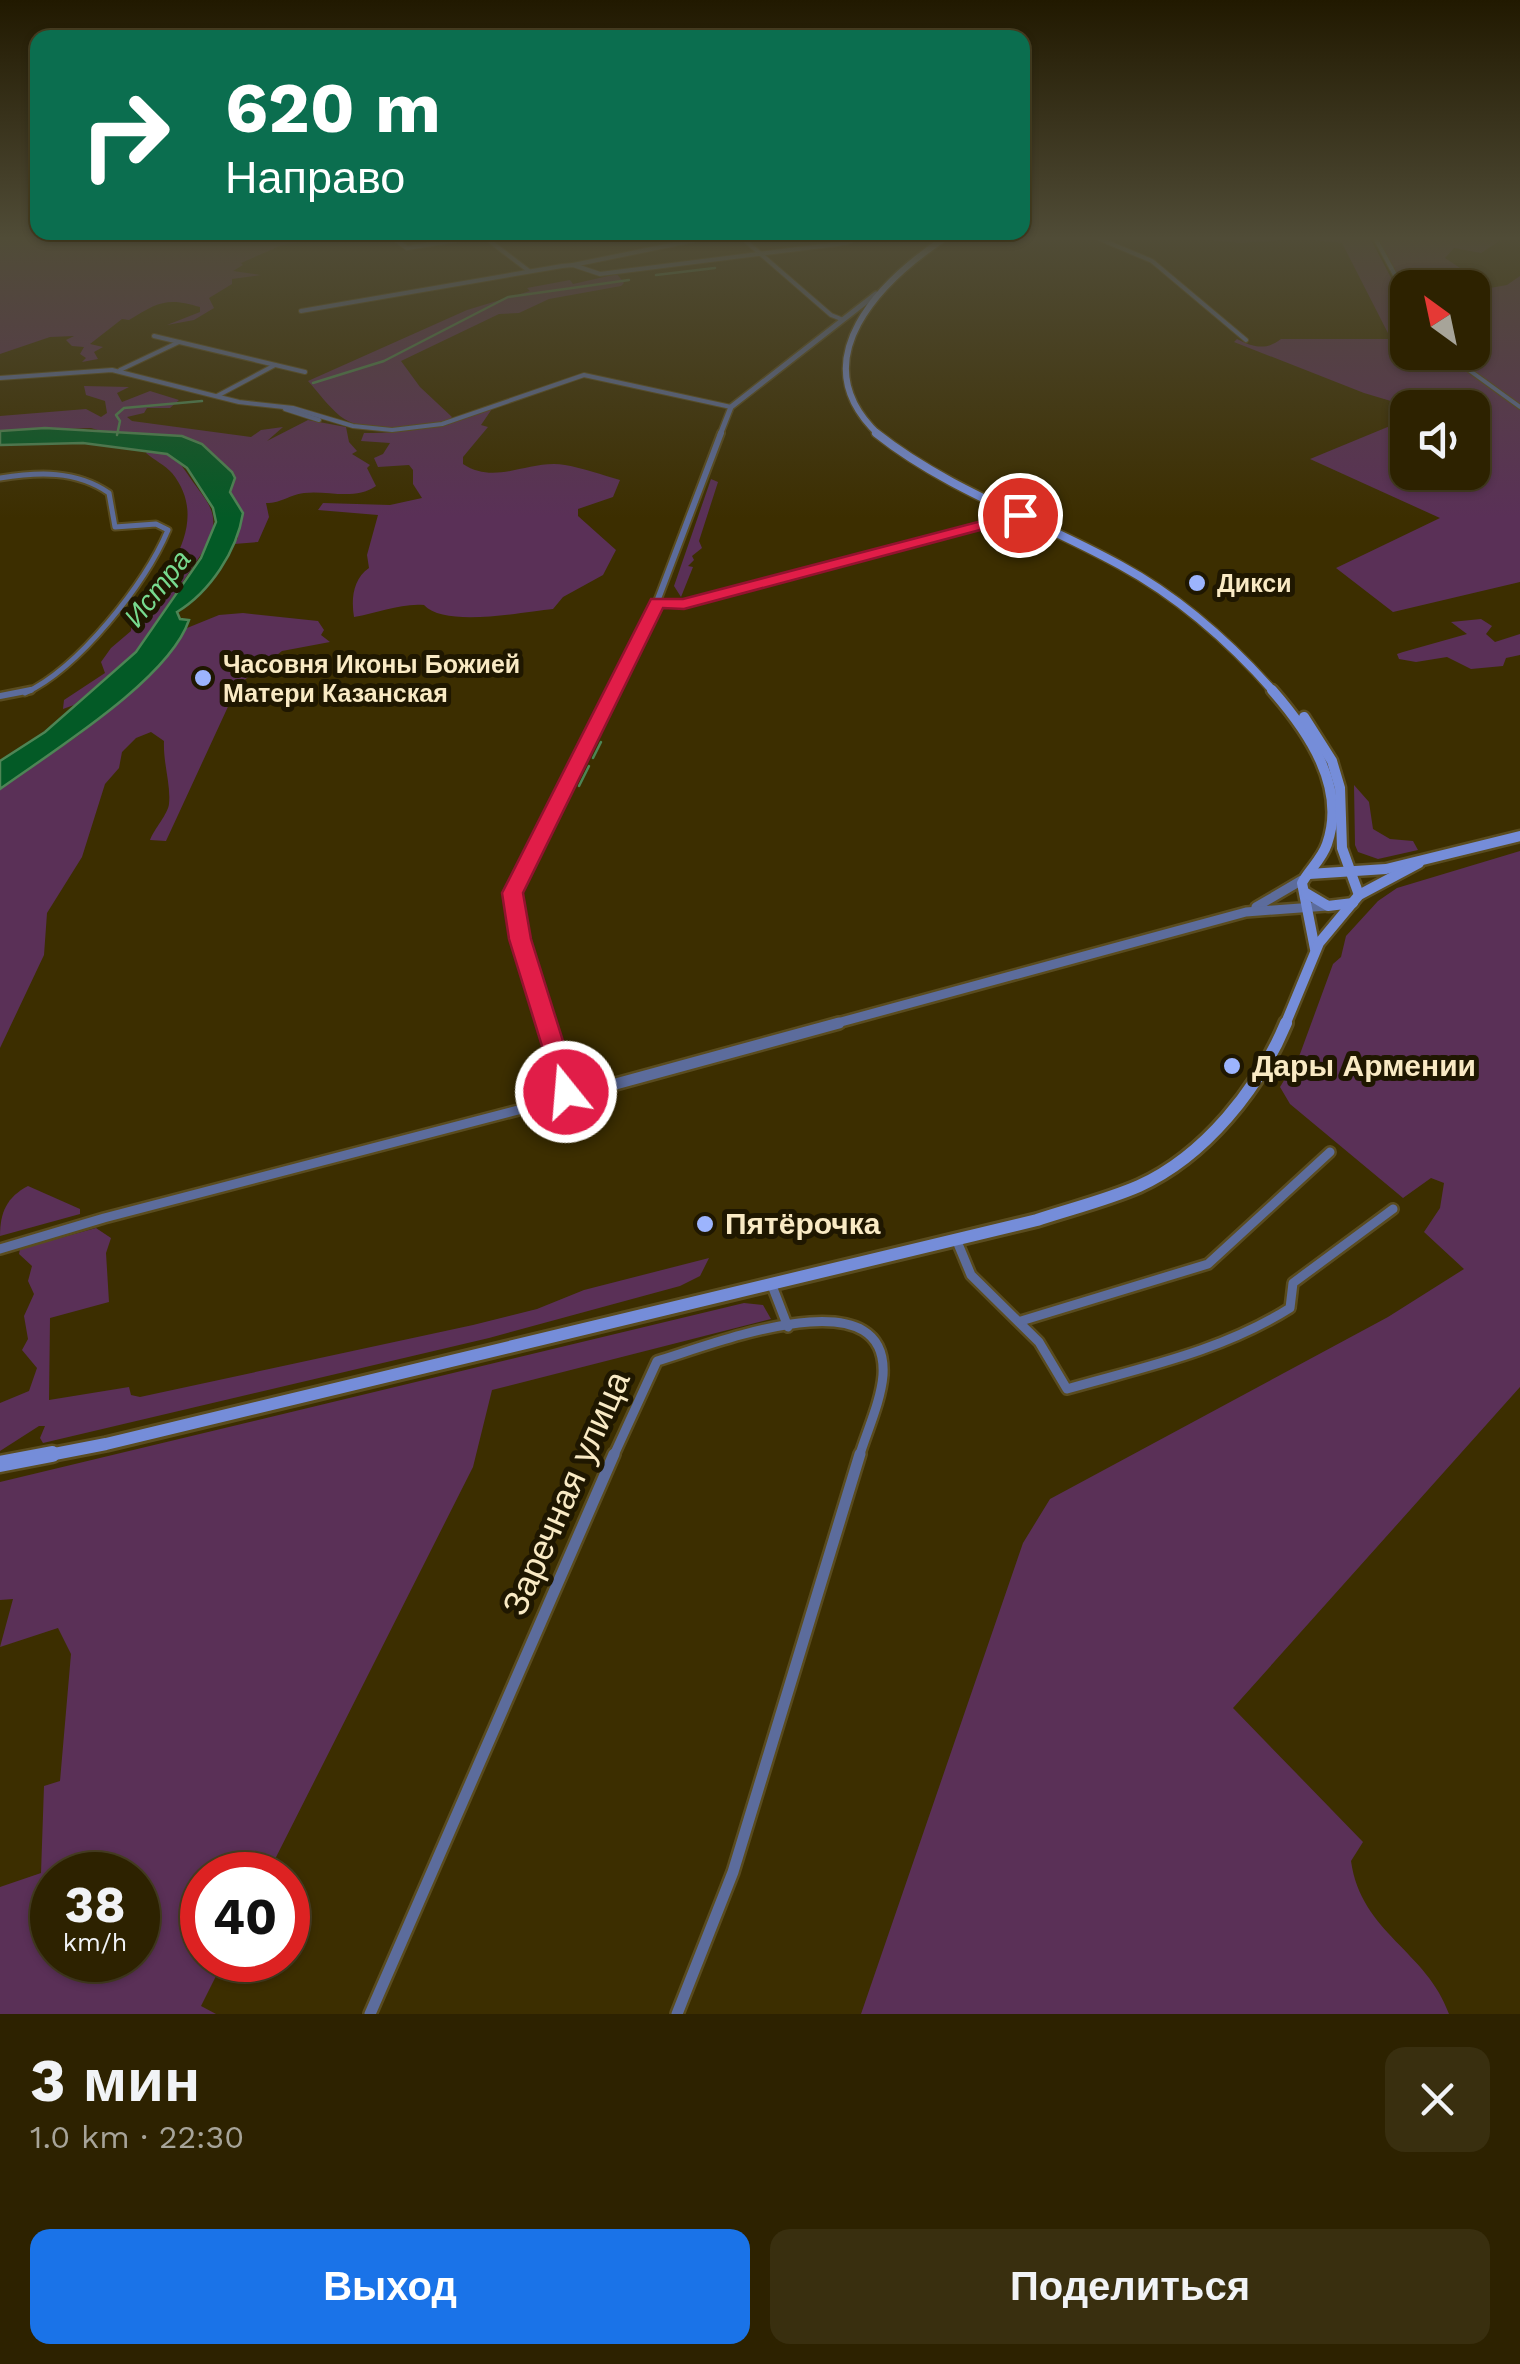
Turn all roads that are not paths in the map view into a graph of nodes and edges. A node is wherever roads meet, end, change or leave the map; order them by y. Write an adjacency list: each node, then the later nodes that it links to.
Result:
1 (828, 330): 14 (street)
2 (855, 330): 17 (main road)
3 (860, 330): 21 (main road)
4 (1234, 330): 6 (street)
5 (154, 336): 7 (street)
6 (1246, 340)
7 (179, 342): 8 (street); 10 (street)
8 (275, 365): 11 (street); 13 (street)
9 (1469, 370): 15 (street)
10 (118, 371): 12 (street); 13 (street)
11 (305, 372)
12 (0, 378)
13 (216, 396): 14 (street)
14 (731, 406): 18 (street)
15 (1520, 407)
16 (0, 478): 19 (street)
17 (1020, 515): 18 (street); 26 (main road)
18 (657, 603): 34 (street)
19 (0, 696)
20 (1520, 836): 22 (main road)
21 (1342, 848): 23 (main road); 25 (main road)
22 (1419, 863): 23 (main road); 27 (main road)
23 (1395, 866): 25 (main road)
24 (1332, 872): 25 (main road); 26 (main road); 27 (main road)
25 (1350, 872): 27 (main road)
26 (1305, 881): 28 (main road); 29 (main road); 31 (street)
27 (1356, 894): 29 (main road); 33 (main road)
28 (1309, 906): 29 (street); 30 (street); 32 (main road)
29 (1328, 906)
30 (1277, 908): 31 (street); 32 (street)
31 (1246, 912): 34 (street)
32 (1313, 932): 33 (main road)
33 (1315, 949): 37 (main road)
34 (568, 1097): 38 (street)
35 (1330, 1152): 40 (street)
36 (1392, 1209): 40 (street)
37 (956, 1239): 39 (main road); 40 (street)
38 (0, 1249)
39 (771, 1283): 41 (street); 42 (main road)
40 (1021, 1321)
41 (788, 1327): 43 (street, Заречная улица); 44 (street, Заречная улица)
42 (0, 1464)
43 (370, 2014)
44 (677, 2014)

